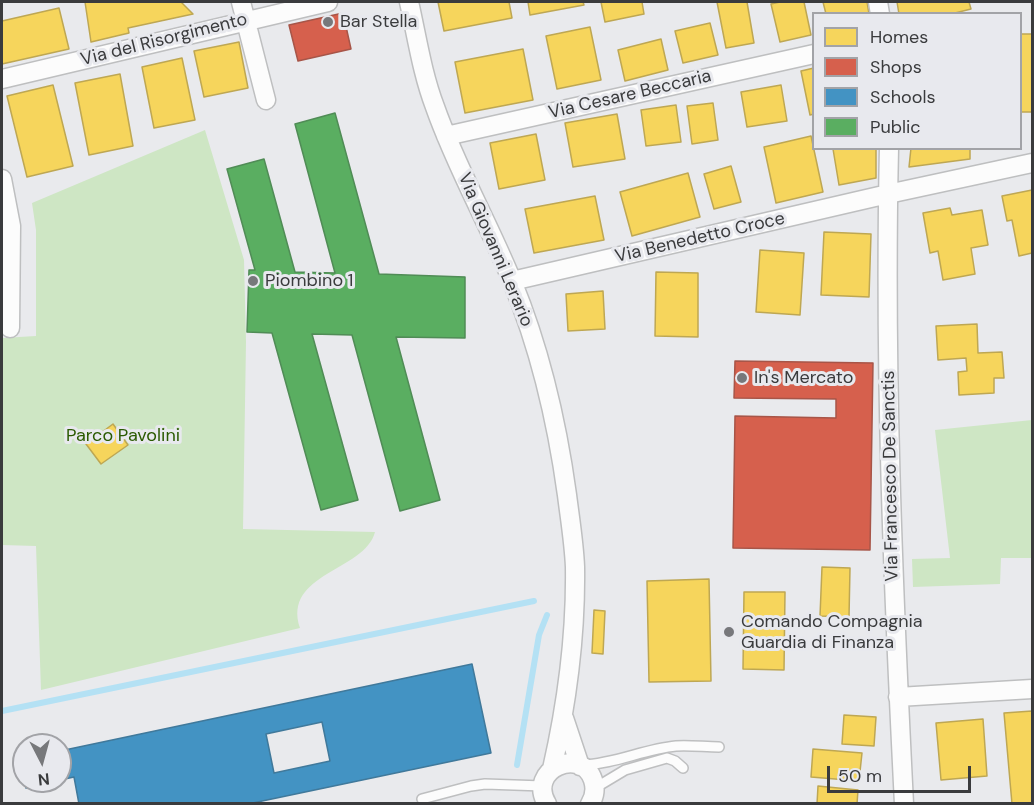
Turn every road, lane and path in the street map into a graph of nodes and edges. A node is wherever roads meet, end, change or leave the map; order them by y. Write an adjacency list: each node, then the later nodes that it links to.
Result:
1 (241, 2): 4 (street)
2 (328, 2): 4 (street, Via del Risorgimento)
3 (409, 2): 8 (street, Via Giovanni Lerario)
4 (246, 20): 6 (street, Via del Risorgimento); 7 (street)
5 (812, 54): 8 (street, Via Cesare Beccaria)
6 (2, 79)
7 (266, 100)
8 (446, 136): 13 (street, Via Giovanni Lerario)
9 (889, 150): 12 (street, Via Francesco De Sanctis)
10 (1032, 163): 12 (street, Via Benedetto Croce)
11 (2, 179): 14 (street)
12 (888, 194): 13 (street, Via Benedetto Croce); 16 (street, Via Francesco De Sanctis)
13 (512, 281): 17 (street, Via Giovanni Lerario)
14 (10, 328)
15 (1032, 689): 16 (street)
16 (898, 697): 25 (street, Via Francesco De Sanctis)
17 (564, 717): 19 (street, Via Giovanni Lerario); 21 (street, Via Giovanni Lerario)
18 (719, 747): 19 (lane)
19 (580, 766): 21 (street); 23 (street, Via Giovanni Lerario)
20 (683, 768): 23 (lane)
21 (552, 770): 22 (street, Via Giovanni Lerario)
22 (545, 795): 24 (lane)
23 (592, 796)
24 (422, 799)
25 (904, 804)

